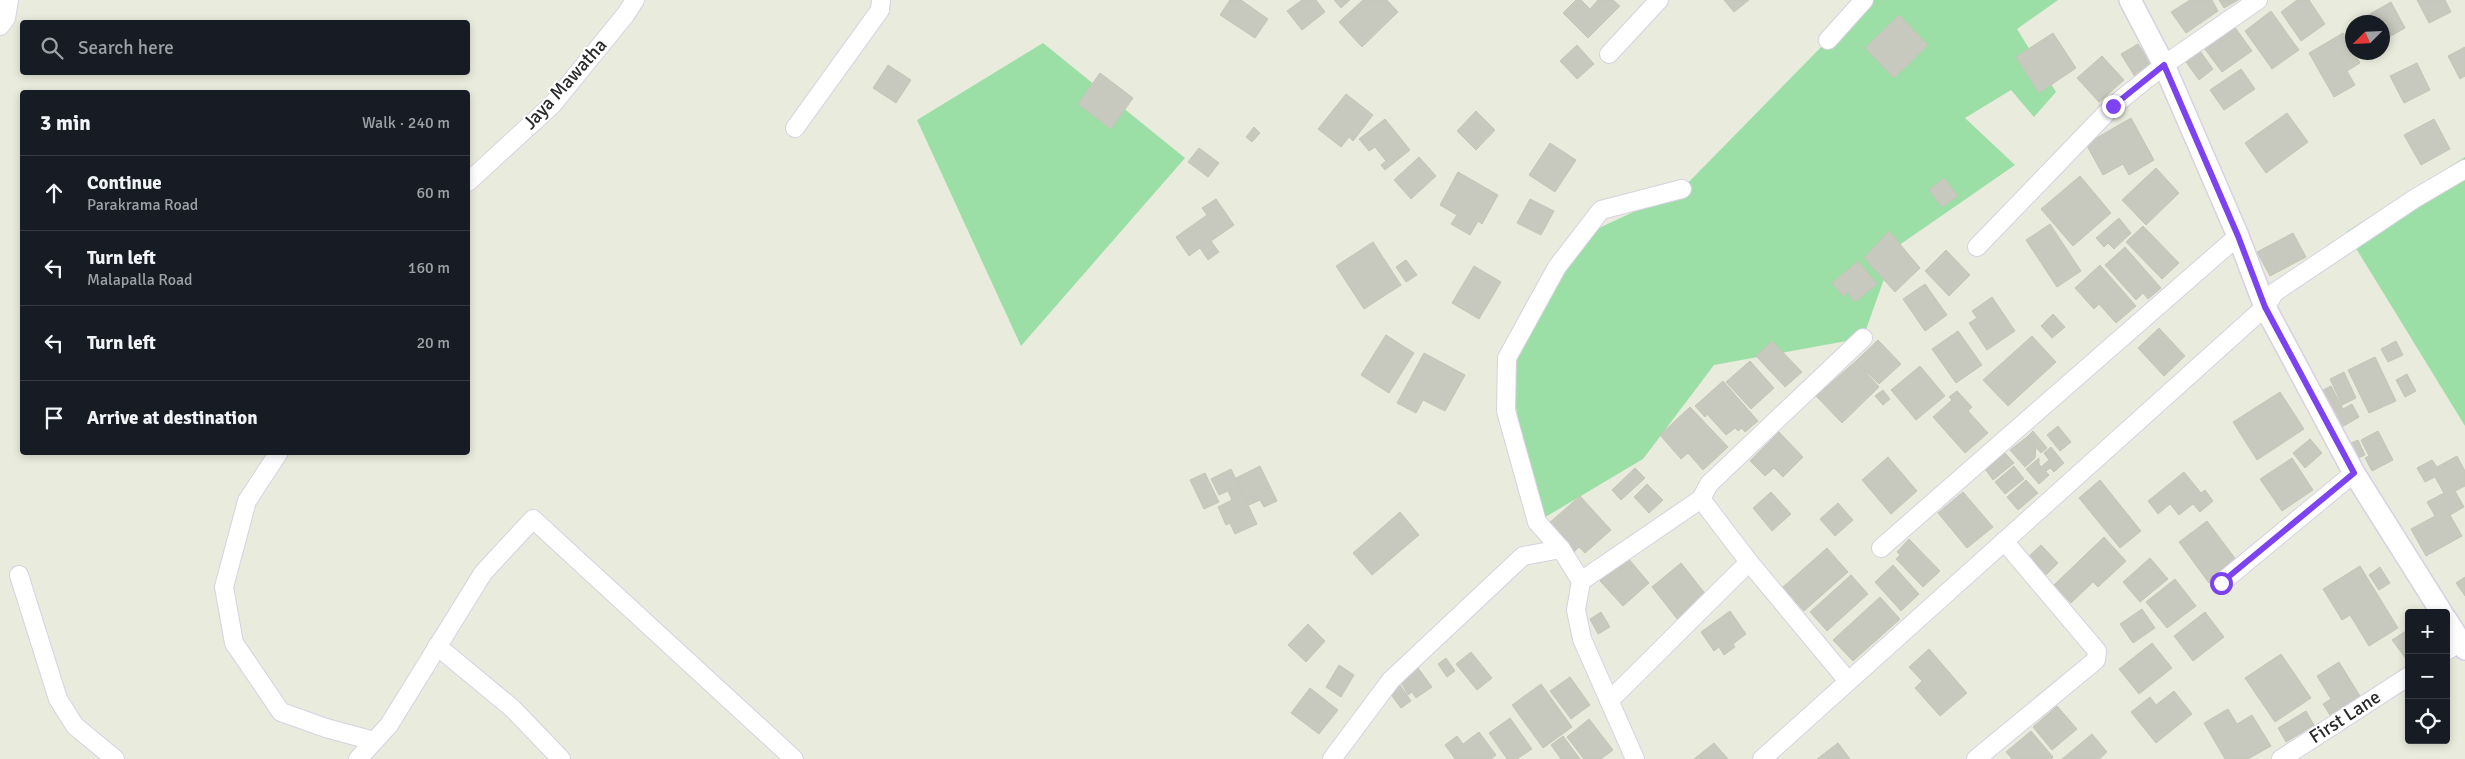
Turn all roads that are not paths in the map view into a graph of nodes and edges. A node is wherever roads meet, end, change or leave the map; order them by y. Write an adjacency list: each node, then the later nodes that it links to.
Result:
1 (9, 0): 8 (street)
2 (635, 0): 14 (street, Jaya Mawatha)
3 (881, 0): 12 (street)
4 (1659, 0): 10 (street)
5 (1864, 0): 9 (street)
6 (2130, 0): 11 (street)
7 (2258, 0): 11 (street)
8 (0, 26)
9 (1828, 40)
10 (1609, 54)
11 (2164, 65): 16 (street); 17 (street)
12 (795, 128)
13 (2465, 169): 18 (street)
14 (470, 180)
15 (1682, 189): 25 (street)
16 (2238, 236): 18 (street); 24 (street)
17 (1977, 247)
18 (2265, 307): 21 (street); 23 (street)
19 (1863, 338): 22 (street)
20 (277, 455): 37 (street)
21 (2354, 473): 29 (street); 30 (street)
22 (1701, 499): 26 (street); 28 (street)
23 (2004, 541): 35 (street); 45 (street)
24 (1881, 548)
25 (1561, 549): 28 (street); 42 (street)
26 (1749, 562): 35 (street); 36 (street)
27 (19, 575): 38 (street)
28 (1582, 581): 36 (street)
29 (2221, 583)
30 (2439, 609)
31 (2450, 629): 33 (street)
32 (437, 646): 37 (street); 40 (street); 41 (street)
33 (2457, 647)
34 (2405, 679): 46 (street, First Lane)
35 (1848, 681): 44 (street)
36 (1609, 701): 43 (street)
37 (374, 741): 39 (street)
38 (115, 759)
39 (358, 759)
40 (562, 759)
41 (794, 759)
42 (1332, 759)
43 (1635, 759)
44 (1762, 759)
45 (1976, 759)
46 (2281, 759)

